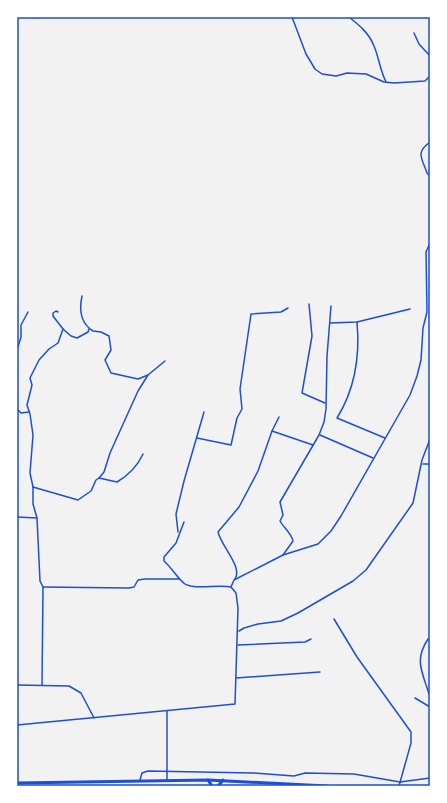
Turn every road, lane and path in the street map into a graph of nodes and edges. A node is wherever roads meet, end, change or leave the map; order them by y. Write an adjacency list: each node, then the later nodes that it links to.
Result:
1 (292, 17): 6 (street)
2 (349, 17): 6 (street)
3 (414, 33): 4 (street)
4 (430, 56)
5 (430, 76): 6 (street)
6 (386, 82)
7 (430, 142): 8 (street)
8 (430, 176)
9 (430, 185): 10 (street)
10 (430, 194)
11 (430, 243): 34 (street)
12 (82, 296): 22 (street)
13 (309, 304): 26 (street)
14 (331, 306): 20 (street)
15 (288, 308): 33 (street)
16 (410, 309): 19 (street)
17 (28, 312): 23 (street)
18 (58, 312): 21 (street)
19 (357, 322): 20 (street); 34 (street)
20 (329, 323): 26 (street)
21 (63, 329): 22 (street); 28 (street)
22 (89, 329): 25 (street)
23 (17, 350)
24 (165, 362): 25 (street)
25 (148, 375): 41 (street)
26 (325, 403): 32 (street)
27 (17, 409): 28 (street)
28 (29, 412): 42 (street)
29 (204, 412): 33 (street)
30 (278, 417): 31 (street)
31 (272, 431): 36 (street); 49 (street)
32 (319, 435): 36 (street); 38 (street)
33 (197, 438): 46 (street)
34 (385, 438): 38 (street)
35 (430, 439): 39 (street)
36 (313, 445): 47 (street)
37 (143, 454): 41 (street)
38 (373, 458): 47 (street)
39 (423, 464): 40 (street); 53 (street)
40 (430, 464)
41 (99, 478): 42 (street)
42 (33, 487): 44 (street)
43 (17, 517): 44 (street)
44 (37, 518): 50 (street)
45 (184, 522): 46 (street)
46 (178, 534): 48 (street)
47 (283, 555): 49 (street)
48 (180, 579): 50 (street); 51 (street)
49 (234, 580): 51 (street)
50 (43, 587): 60 (street)
51 (231, 587): 53 (street)
52 (334, 619): 73 (street)
53 (238, 632): 56 (street)
54 (430, 638): 61 (street)
55 (311, 640): 56 (street)
56 (238, 645): 58 (street)
57 (320, 672): 58 (street)
58 (236, 678): 64 (street)
59 (17, 685): 60 (street)
60 (42, 685): 65 (street)
61 (430, 693): 63 (street)
62 (415, 698): 63 (street)
63 (430, 706)
64 (167, 711): 65 (street); 67 (street)
65 (94, 718): 66 (street)
66 (17, 725)
67 (167, 771): 71 (street); 72 (street); 73 (street)
68 (430, 778): 73 (street)
69 (208, 780): 70 (highway); 71 (highway); 75 (highway)
70 (223, 780): 76 (highway); 77 (highway)
71 (167, 781): 72 (highway)
72 (140, 782): 74 (highway)
73 (400, 782): 78 (street)
74 (17, 783)
75 (212, 786)
76 (218, 786)
77 (327, 786)
78 (399, 786)

